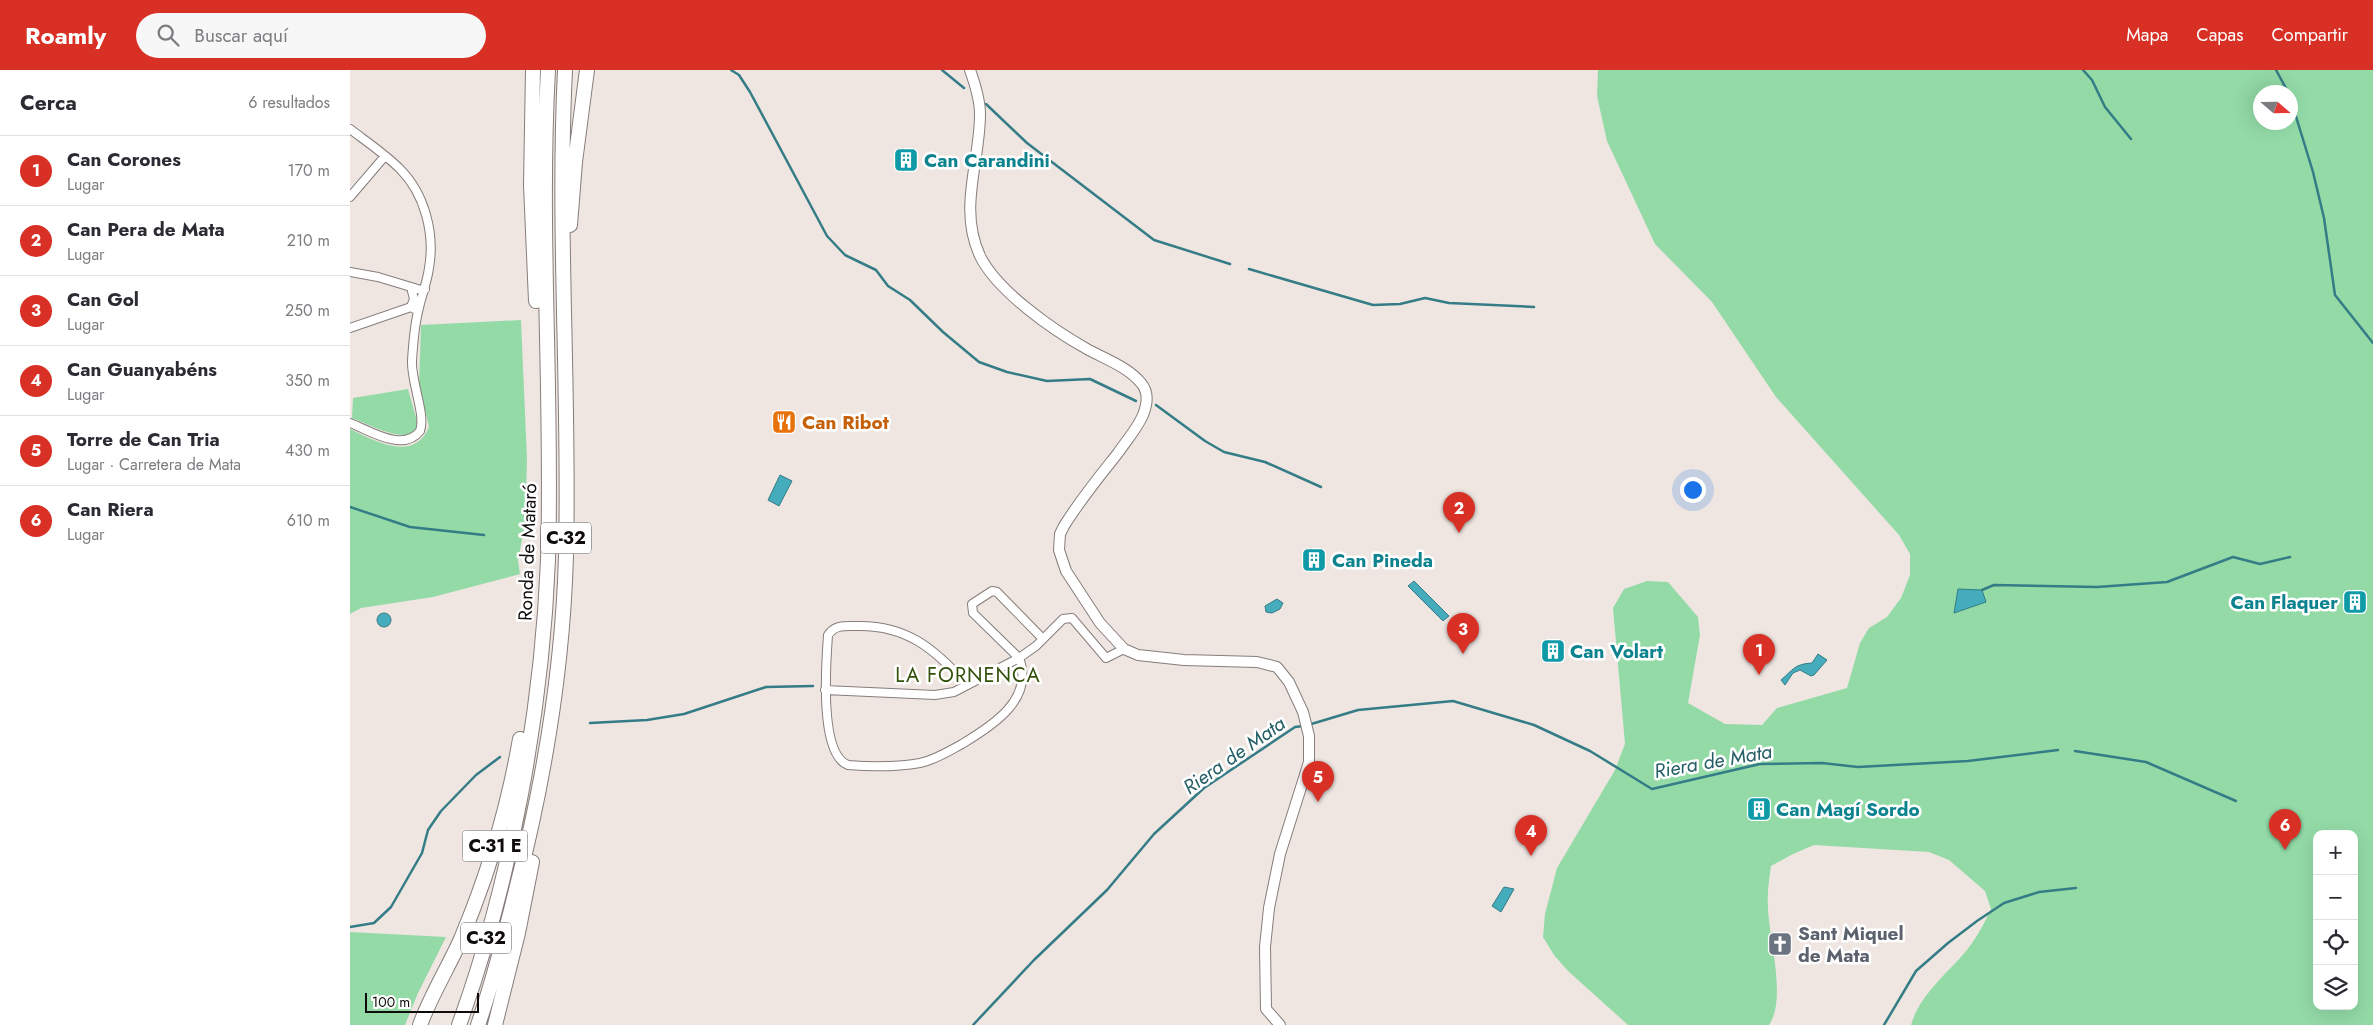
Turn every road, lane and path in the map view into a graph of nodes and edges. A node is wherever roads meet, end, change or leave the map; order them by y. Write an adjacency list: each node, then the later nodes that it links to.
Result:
1 (533, 70): 16 (highway)
2 (548, 70): 16 (highway, Ronda de Mataró / C-32)
3 (565, 70): 9 (highway, Ronda de Mataró / C-32)
4 (586, 70): 9 (highway)
5 (970, 70): 18 (street)
6 (350, 129): 7 (street)
7 (386, 156): 8 (street); 12 (street)
8 (350, 197)
9 (564, 268): 23 (highway, Ronda de Mataró / C-32)
10 (350, 272): 11 (street)
11 (411, 287): 12 (street); 13 (street)
12 (425, 289): 13 (street)
13 (414, 309): 14 (street); 15 (street)
14 (350, 328)
15 (350, 423)
16 (548, 434): 20 (highway, Ronda de Mataró / C-32)
17 (1043, 639): 18 (street); 19 (street); 19 (street)
18 (1124, 649): 28 (street)
19 (1019, 658): 21 (street); 22 (street)
20 (539, 670): 24 (highway, C-31 E); 25 (highway, Ronda de Mataró / C-32)
21 (967, 685): 22 (street); 22 (street)
22 (825, 690)
23 (537, 807): 26 (highway, Ronda de Mataró / C-32); 27 (highway, C-31 E)
24 (420, 1025)
25 (459, 1025)
26 (478, 1025)
27 (495, 1025)
28 (1280, 1025)

